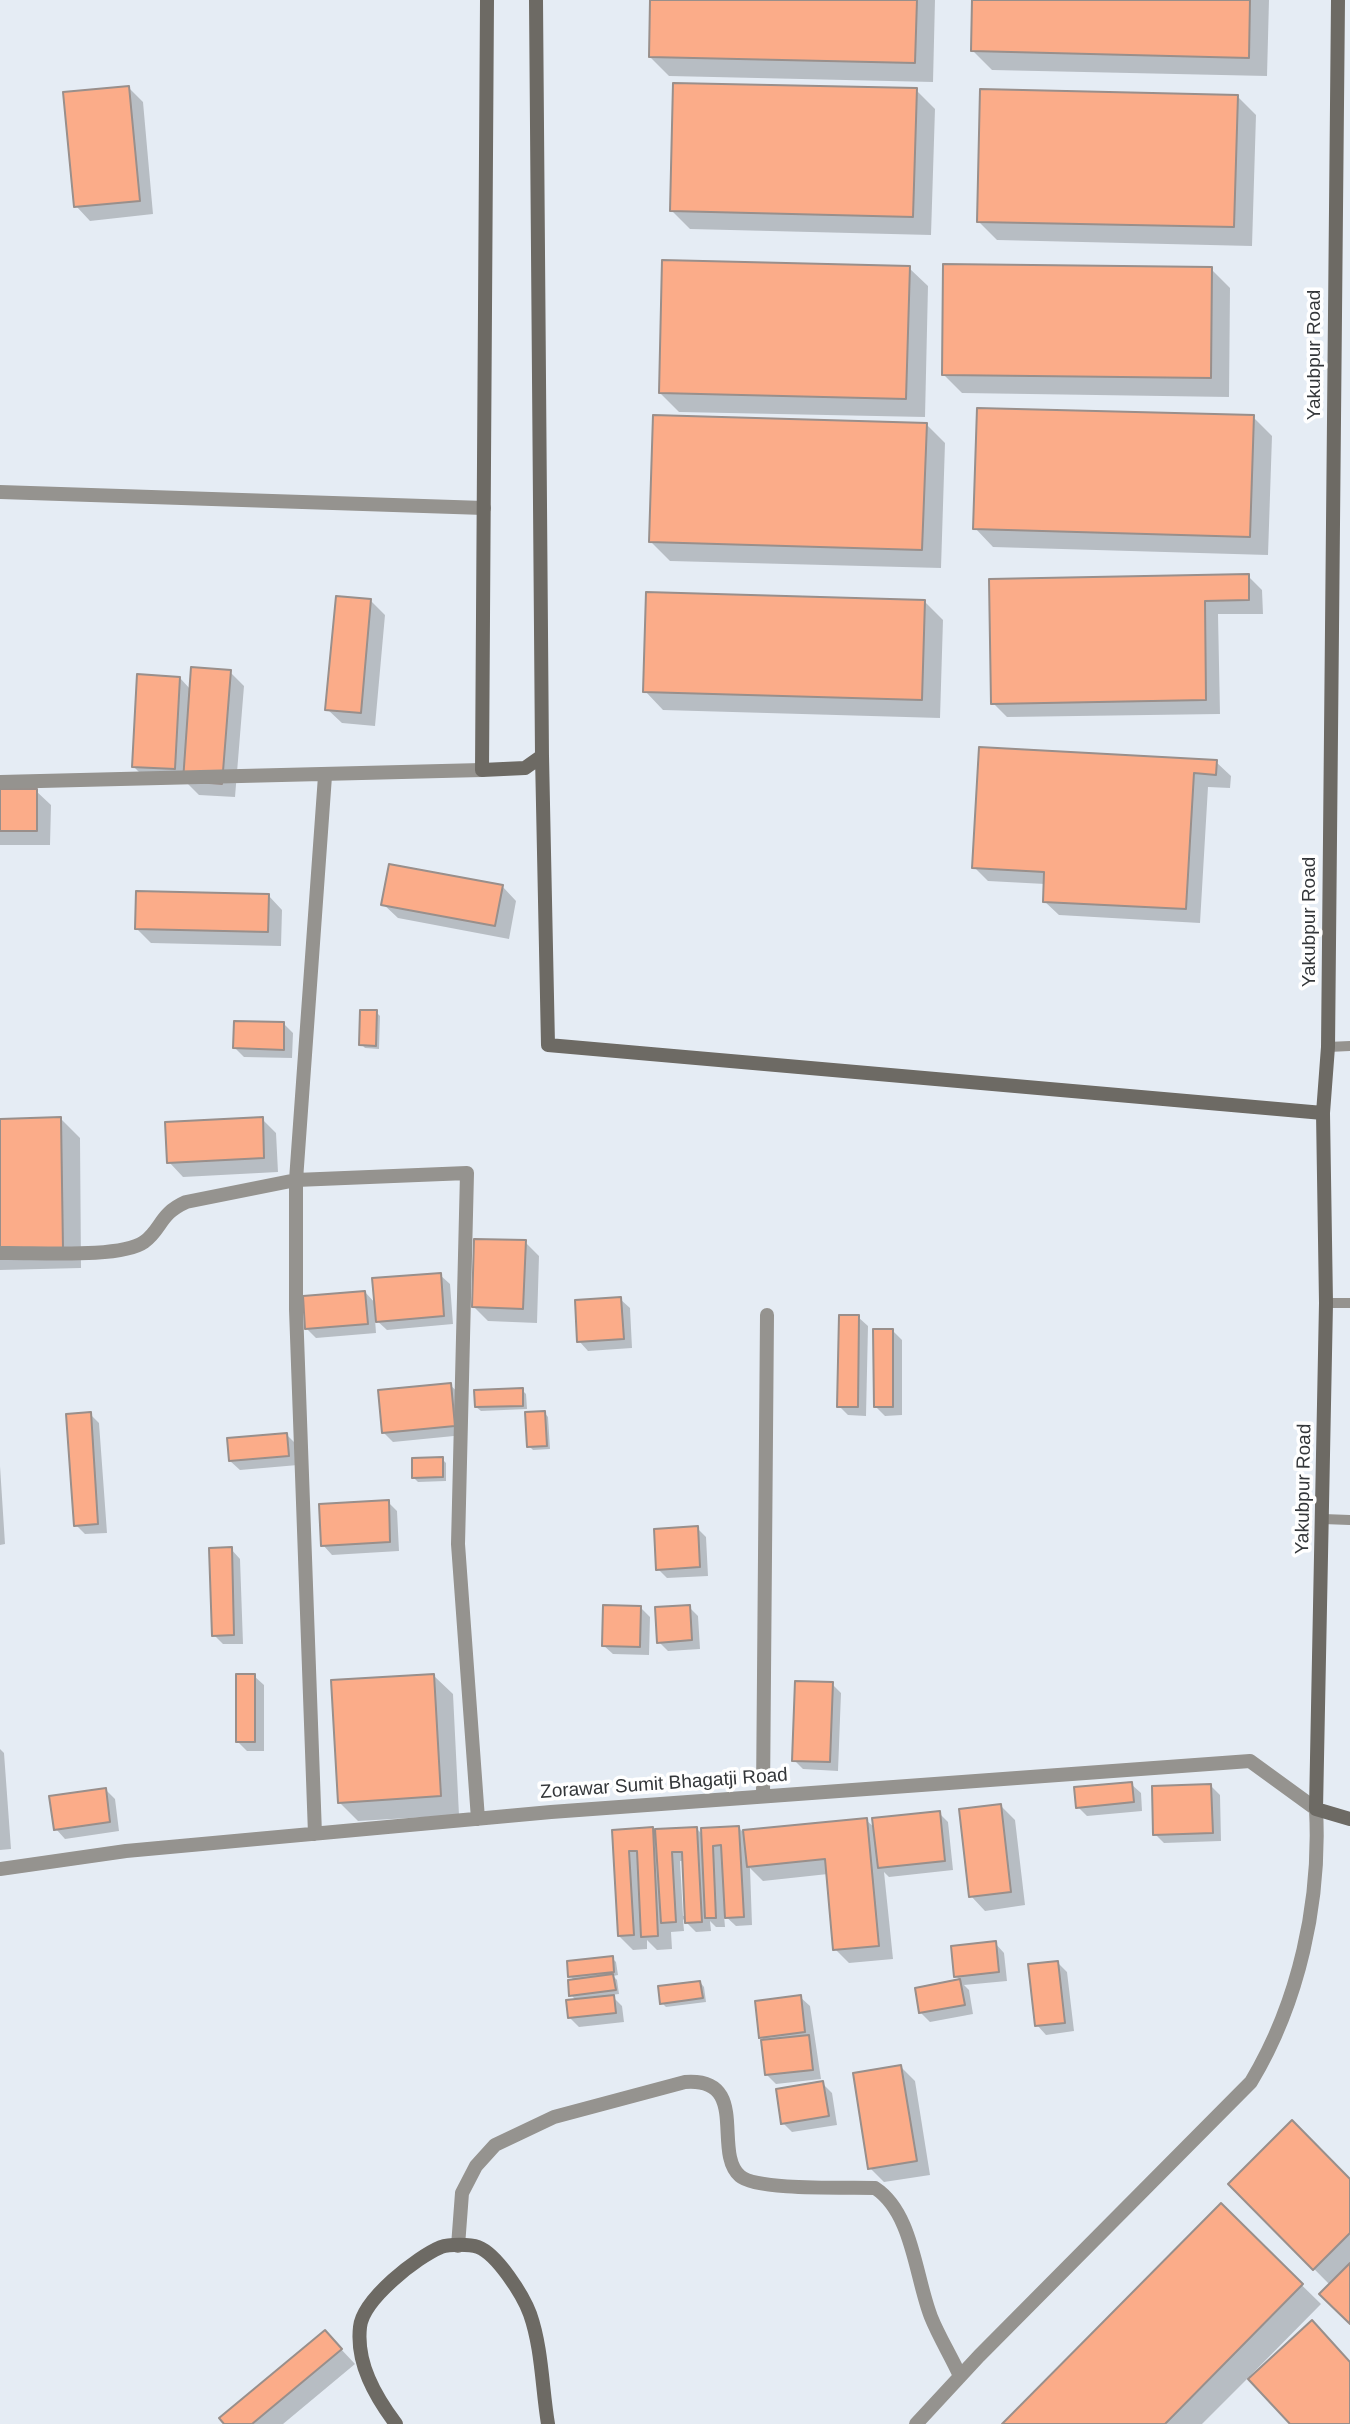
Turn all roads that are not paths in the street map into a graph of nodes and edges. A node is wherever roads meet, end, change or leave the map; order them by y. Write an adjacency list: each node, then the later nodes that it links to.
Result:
1 (487, 0): 6 (street)
2 (536, 0): 7 (street)
3 (1338, 0): 4 (street, Yakubpur Road)
4 (1342, 265): 11 (street, Yakubpur Road)
5 (0, 492): 6 (street)
6 (484, 508): 8 (street)
7 (542, 756): 8 (street); 13 (street)
8 (482, 770): 9 (street)
9 (325, 776): 10 (street); 14 (street)
10 (0, 782)
11 (1328, 1046): 12 (lane); 13 (street, Yakubpur Road)
12 (1350, 1046)
13 (1323, 1113): 16 (street, Yakubpur Road)
14 (296, 1181): 15 (street); 23 (street); 25 (street)
15 (0, 1253)
16 (1326, 1303): 17 (lane); 19 (street, Yakubpur Road)
17 (1350, 1303)
18 (766, 1315): 21 (street)
19 (1323, 1519): 20 (lane); 22 (street, Yakubpur Road)
20 (1350, 1520)
21 (763, 1795): 22 (street, Zorawar Sumit Bhagatji Road); 23 (street, Zorawar Sumit Bhagatji Road)
22 (1316, 1809): 24 (street); 28 (street)
23 (478, 1819): 25 (street, Zorawar Sumit Bhagatji Road)
24 (1350, 1819)
25 (315, 1834): 26 (street, Zorawar Sumit Bhagatji Road)
26 (0, 1869)
27 (458, 2246): 28 (street); 29 (street); 30 (street)
28 (960, 2376): 31 (street)
29 (396, 2424)
30 (548, 2424)
31 (916, 2424)

